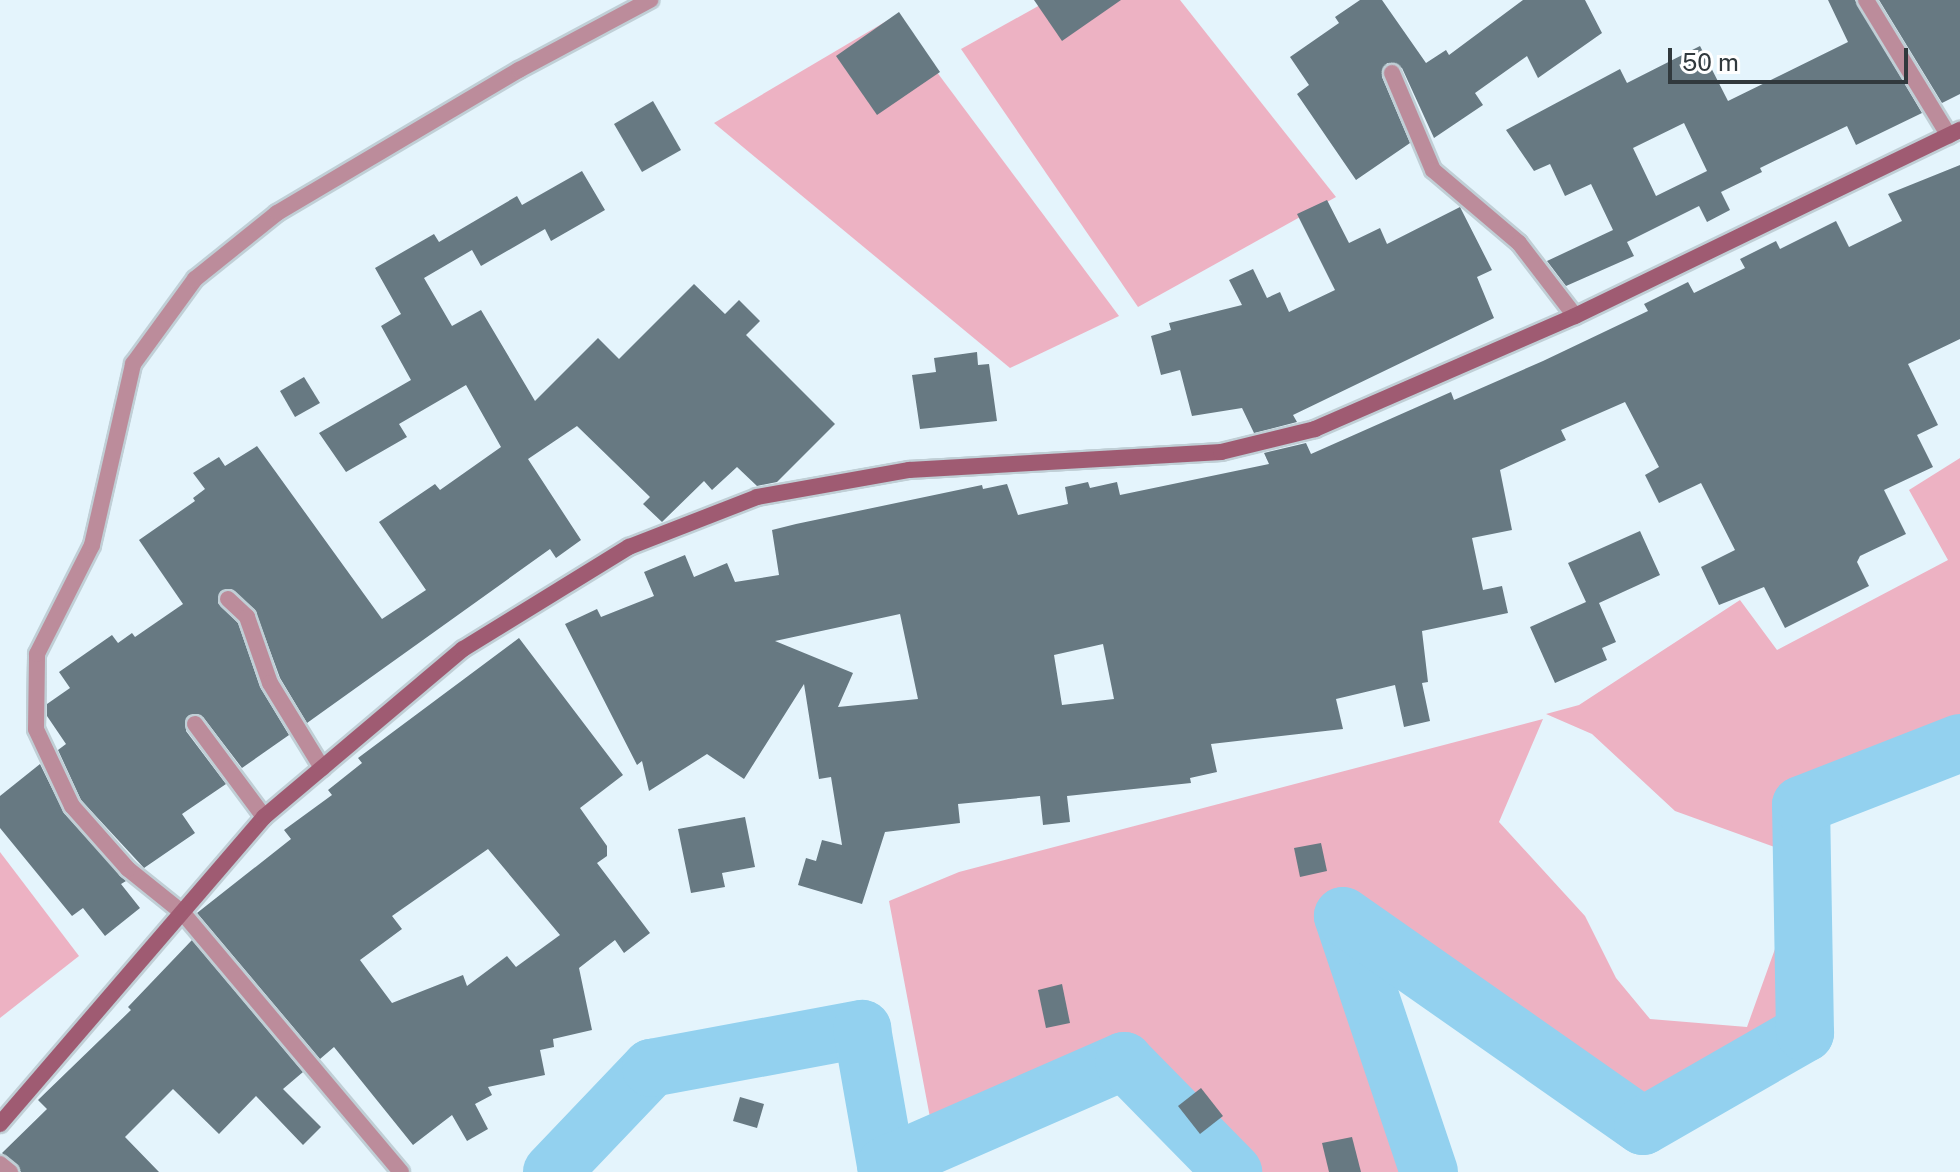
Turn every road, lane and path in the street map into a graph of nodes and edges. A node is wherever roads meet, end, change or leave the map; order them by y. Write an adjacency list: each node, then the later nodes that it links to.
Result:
1 (650, 0): 10 (street)
2 (1866, 0): 4 (street)
3 (1392, 73): 5 (street)
4 (1954, 133): 5 (street)
5 (1575, 316): 8 (street)
6 (228, 599): 8 (street)
7 (195, 724): 9 (street)
8 (322, 768): 9 (street)
9 (264, 817): 10 (street)
10 (184, 914): 11 (street); 14 (street)
11 (0, 1124)
12 (0, 1164): 13 (street)
13 (10, 1172)
14 (401, 1172)

